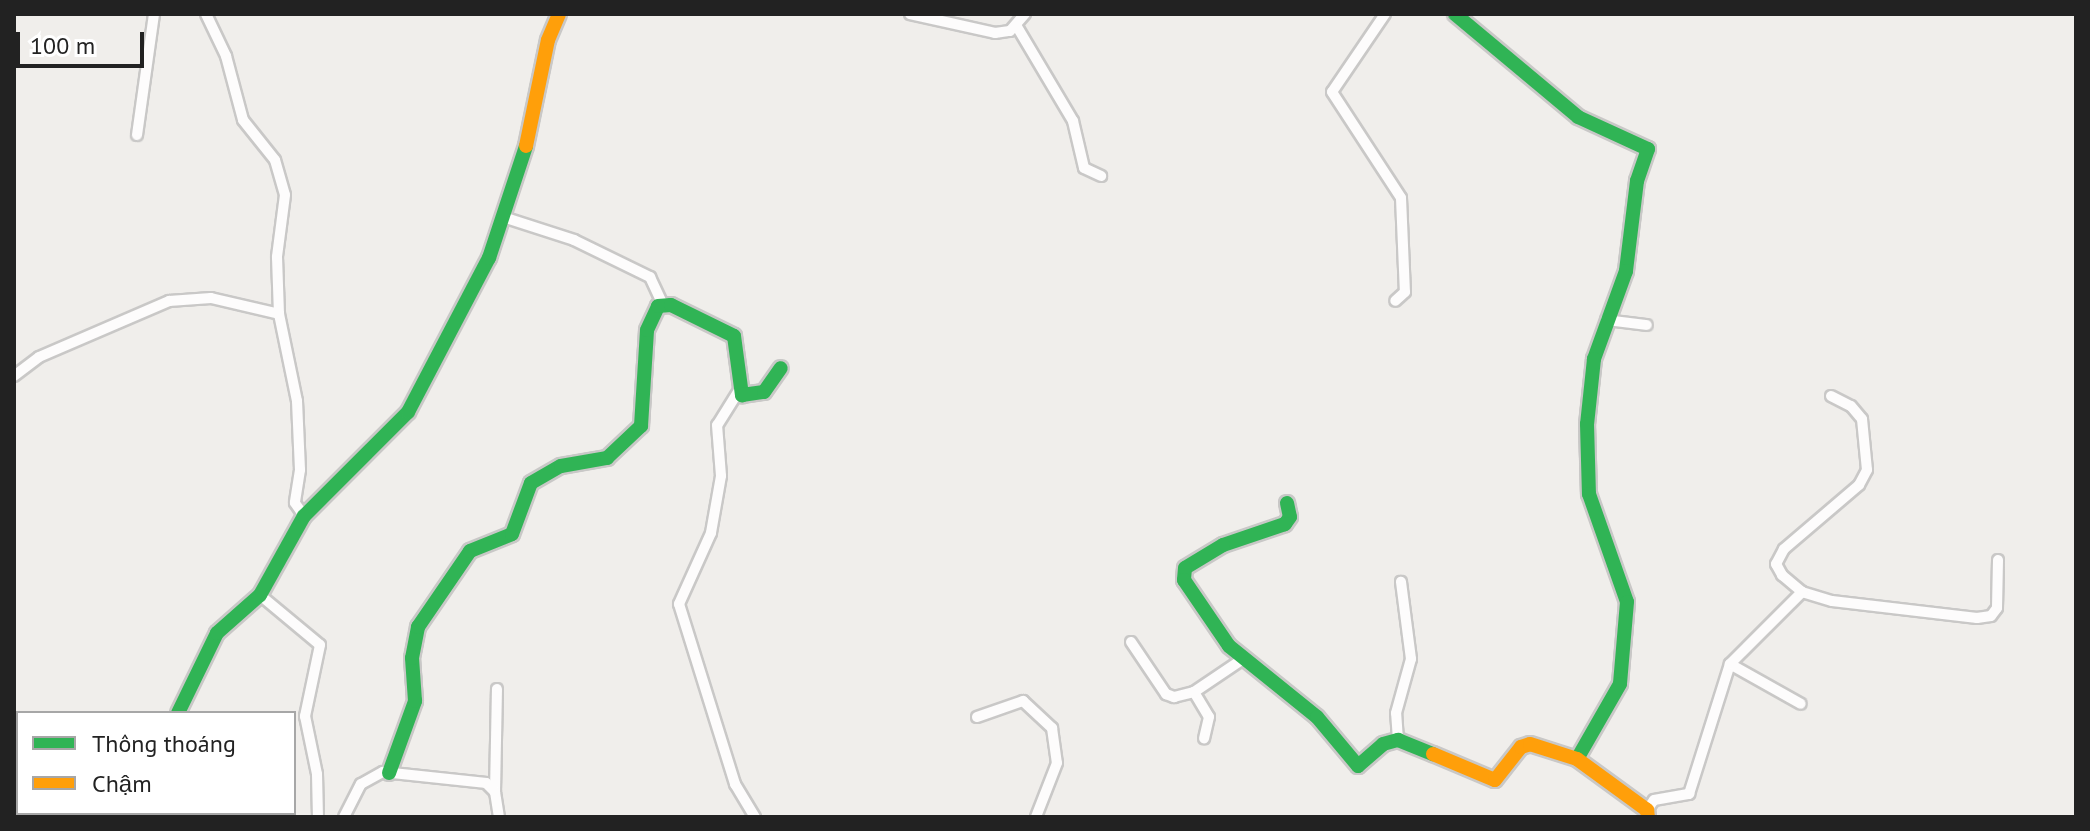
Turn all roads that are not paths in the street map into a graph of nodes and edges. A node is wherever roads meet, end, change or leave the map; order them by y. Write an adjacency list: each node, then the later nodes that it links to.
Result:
1 (154, 14): 9 (street)
2 (206, 14): 14 (street)
3 (559, 14): 11 (street)
4 (910, 14): 8 (street)
5 (1025, 14): 8 (street)
6 (1385, 14): 12 (street)
7 (1455, 14): 15 (street)
8 (1016, 25): 10 (street)
9 (137, 135)
10 (1101, 176)
11 (503, 217): 13 (street); 22 (street)
12 (1395, 301)
13 (663, 305): 19 (street); 38 (street)
14 (279, 314): 18 (street); 22 (street)
15 (1606, 320): 16 (street); 37 (street)
16 (1647, 325)
17 (781, 368): 19 (street)
18 (14, 376)
19 (738, 392): 44 (street)
20 (1831, 396): 25 (street)
21 (1287, 503): 28 (street)
22 (304, 516): 26 (street)
23 (1998, 560): 25 (street)
24 (1401, 582): 36 (street)
25 (1802, 592): 29 (street)
26 (260, 595): 33 (street); 41 (street)
27 (1131, 642): 31 (street)
28 (1243, 659): 31 (street); 36 (street)
29 (1730, 664): 32 (street); 40 (street)
30 (497, 689): 39 (street)
31 (1194, 692): 35 (street)
32 (1801, 704)
33 (179, 711)
34 (977, 717): 45 (street)
35 (1204, 738)
36 (1398, 740): 37 (street)
37 (1577, 759): 40 (street)
38 (389, 773): 39 (street); 42 (street)
39 (495, 792): 43 (street)
40 (1648, 813)
41 (318, 817)
42 (344, 817)
43 (499, 817)
44 (755, 817)
45 (1036, 817)

